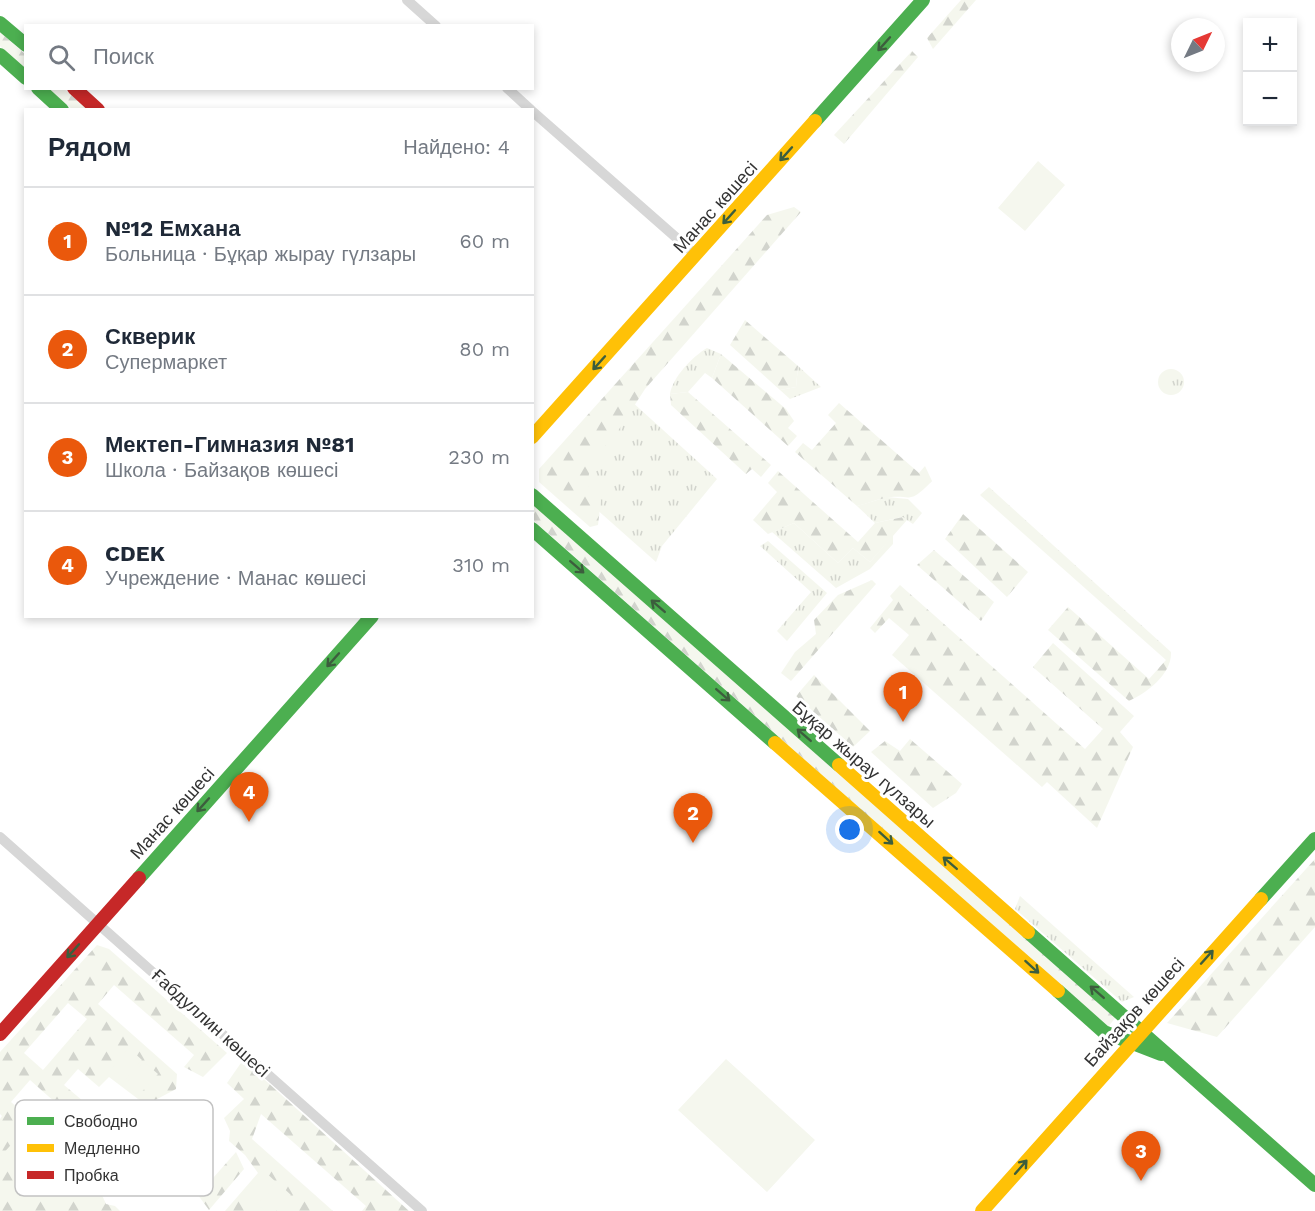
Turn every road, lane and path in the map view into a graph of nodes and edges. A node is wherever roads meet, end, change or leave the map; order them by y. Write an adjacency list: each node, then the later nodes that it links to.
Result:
1 (407, 0): 4 (street)
2 (923, 0): 15 (street, Манас көшесі, one-way to 15)
3 (0, 23): 5 (street)
4 (434, 24)
5 (24, 43)
6 (0, 55): 7 (street)
7 (24, 76)
8 (40, 90): 11 (street)
9 (76, 90): 12 (street)
10 (509, 90): 13 (street)
11 (60, 108)
12 (96, 108)
13 (530, 108)
14 (534, 112): 15 (street)
15 (696, 255): 16 (street, Манас көшесі, one-way to 16)
16 (534, 435)
17 (534, 497): 23 (street, Бұқар жырау гүлзары, one-way to 17)
18 (534, 531): 25 (street, Бұқар жырау гүлзары, one-way to 25)
19 (370, 618): 22 (street, Манас көшесі, one-way to 22)
20 (0, 837): 22 (street, Ғабдуллин көшесі)
21 (1315, 839): 23 (street, Байзақов көшесі, one-way to 21)
22 (98, 923): 24 (street, Манас көшесі, one-way to 24); 28 (street, Ғабдуллин көшесі)
23 (1141, 1031): 25 (street, Байзақов көшесі); 26 (street, Бұқар жырау гүлзары)
24 (0, 1034)
25 (1131, 1042): 26 (street, Бұқар жырау гүлзары); 29 (street, Байзақов көшесі, one-way to 25)
26 (1173, 1058): 27 (street, Бұқар жырау гүлзары)
27 (1315, 1185)
28 (422, 1211)
29 (982, 1211)

